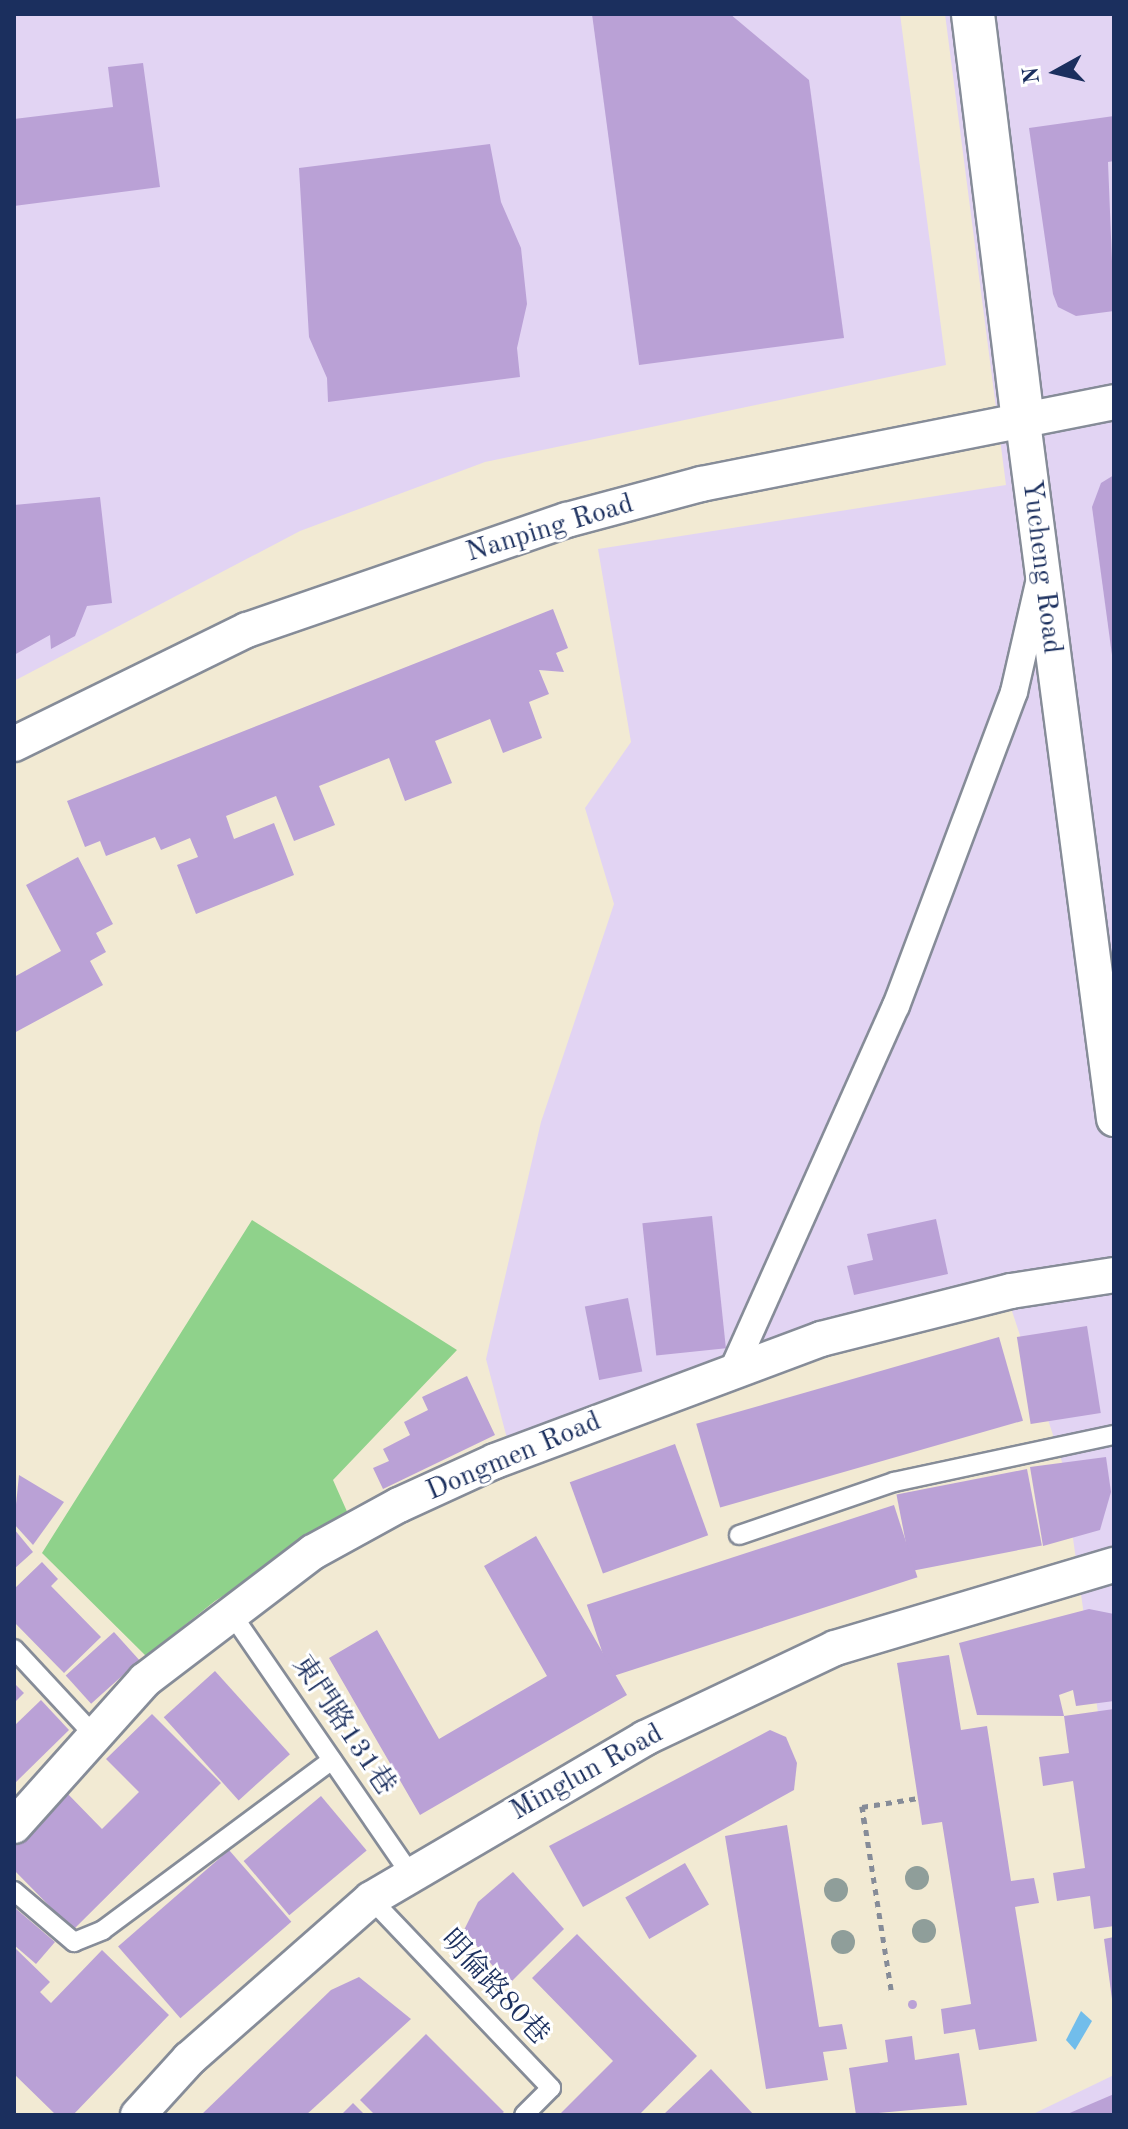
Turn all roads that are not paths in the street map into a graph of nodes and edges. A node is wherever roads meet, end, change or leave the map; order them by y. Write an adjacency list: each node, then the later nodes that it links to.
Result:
1 (973, 14): 3 (street, Yucheng Road)
2 (1114, 402): 3 (street, Nanping Road)
3 (1023, 422): 4 (street, Yucheng Road); 5 (street, Nanping Road)
4 (1041, 572): 6 (street, Yucheng Road); 8 (street)
5 (14, 744)
6 (1114, 1119)
7 (1114, 1275): 8 (street, Dongmen Road)
8 (732, 1372): 12 (street, Dongmen Road)
9 (1114, 1435): 10 (lane)
10 (739, 1535)
11 (1114, 1565): 17 (street, Minglun Road)
12 (229, 1610): 14 (street, Dongmen Road); 15 (lane, 東門路131巷)
13 (14, 1649): 14 (lane)
14 (92, 1733): 16 (street, Dongmen Road)
15 (332, 1760): 17 (lane, 東門路131巷); 18 (lane)
16 (14, 1826)
17 (410, 1873): 19 (street, Minglun Road)
18 (14, 1891)
19 (371, 1899): 20 (street, Minglun Road); 21 (lane, 明倫路80巷)
20 (138, 2115)
21 (524, 2115)

